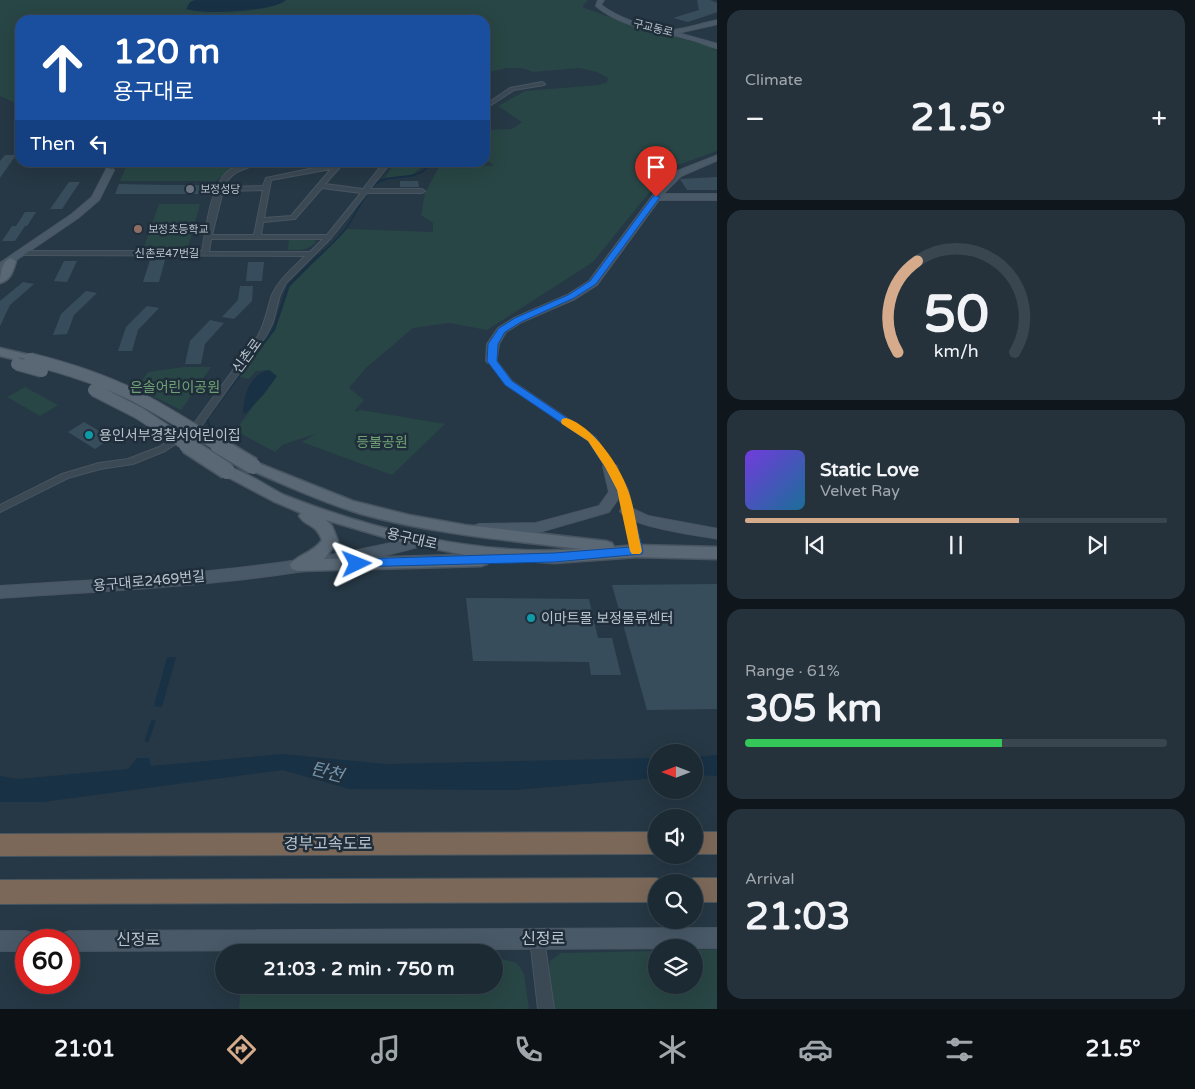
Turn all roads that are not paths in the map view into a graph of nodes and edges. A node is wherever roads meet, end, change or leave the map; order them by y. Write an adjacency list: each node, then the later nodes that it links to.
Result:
1 (601, 0): 3 (street, 구교동로)
2 (716, 23): 3 (street)
3 (672, 32): 4 (street, 구교동로)
4 (717, 47)
5 (542, 84): 6 (street)
6 (490, 104)
7 (717, 156): 18 (street)
8 (108, 167): 24 (street)
9 (240, 167): 15 (street)
10 (325, 167): 14 (street)
11 (337, 167): 13 (street)
12 (384, 167): 16 (street, 신촌로)
13 (322, 186): 16 (street); 20 (street)
14 (266, 188): 15 (street); 20 (street)
15 (220, 189): 21 (street)
16 (364, 191): 17 (street); 23 (street, 신촌로)
17 (422, 191)
18 (656, 197): 19 (street); 33 (street)
19 (717, 197)
20 (260, 220): 22 (street)
21 (209, 237): 22 (street); 25 (street)
22 (257, 237): 23 (street)
23 (329, 237): 26 (street, 신촌로)
24 (23, 253): 25 (street, 신촌로47번길); 27 (street)
25 (205, 253): 26 (street, 신촌로47번길)
26 (312, 254): 36 (street, 신촌로)
27 (11, 261): 28 (main road); 29 (main road); 30 (main road)
28 (0, 267)
29 (0, 274)
30 (0, 280)
31 (0, 352): 38 (main road, 용구대로, bridge)
32 (0, 360): 35 (main road, 용구대로, bridge)
33 (492, 361): 34 (street)
34 (610, 466): 37 (street); 38 (street)
35 (278, 498): 40 (main road, 용구대로); 45 (main road)
36 (0, 509)
37 (627, 511): 39 (street); 42 (street)
38 (470, 530): 41 (main road, 용구대로)
39 (717, 534)
40 (420, 541): 41 (main road); 42 (main road); 44 (main road, 용구대로); 45 (street, 용구대로2469번길)
41 (566, 541): 42 (main road, 용구대로)
42 (637, 551): 43 (main road, 용구대로); 44 (main road, 용구대로)
43 (717, 553)
44 (554, 557): 45 (main road)
45 (298, 565): 46 (street, 용구대로2469번길)
46 (0, 592)
47 (648, 843): 50 (highway, 경부고속도로)
48 (703, 843): 49 (highway)
49 (717, 843)
50 (0, 845)
51 (648, 890): 54 (highway)
52 (703, 890): 53 (highway)
53 (717, 890)
54 (0, 892)
55 (717, 938): 56 (street, 신정로)
56 (537, 939): 59 (street, 신정로); 60 (street)
57 (0, 941): 58 (street)
58 (15, 941)
59 (80, 941)
60 (546, 1009)

